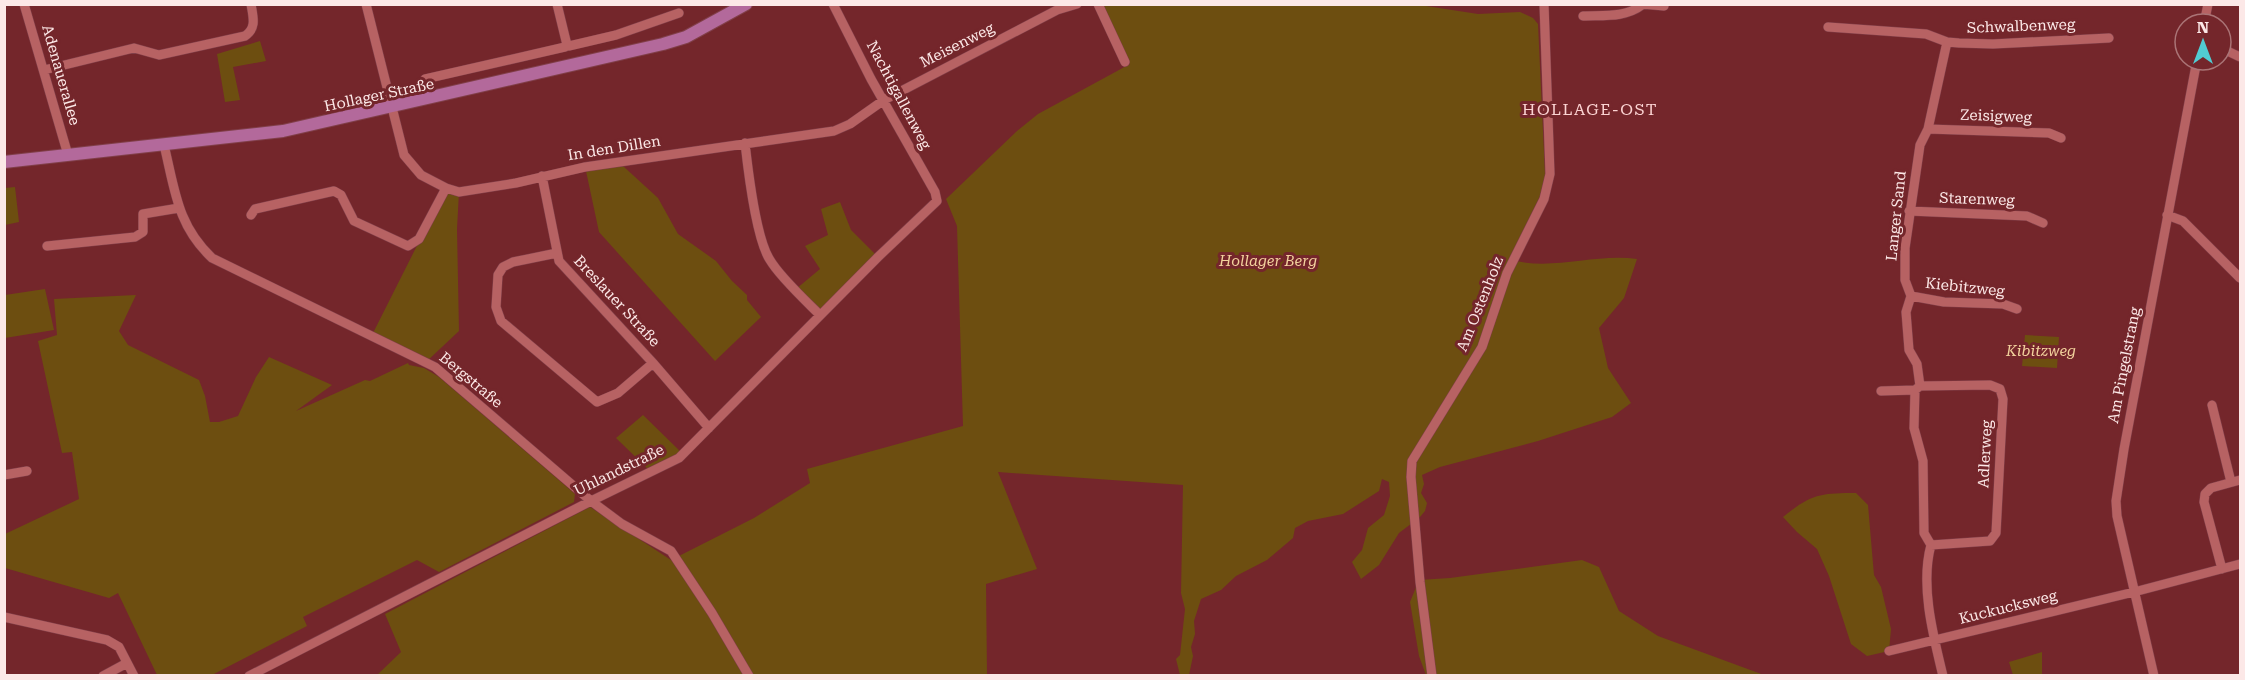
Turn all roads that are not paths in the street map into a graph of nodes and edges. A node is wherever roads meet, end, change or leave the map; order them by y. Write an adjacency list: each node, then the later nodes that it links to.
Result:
1 (24, 4): 20 (street, Adenauerallee)
2 (251, 4): 20 (street)
3 (366, 4): 24 (street, In den Dillen)
4 (557, 4): 17 (street)
5 (747, 4): 19 (main road, Hollager Straße)
6 (833, 4): 23 (street, Nachtigallenweg)
7 (1077, 4): 23 (street, Meisenweg)
8 (1098, 4): 18 (street)
9 (1545, 4): 66 (street, Am Ostenholz)
10 (1642, 5): 11 (street); 13 (street)
11 (1664, 6)
12 (679, 13): 17 (street)
13 (1582, 16)
14 (1828, 27): 16 (street, Schwalbenweg)
15 (2109, 38): 16 (street, Schwalbenweg)
16 (1947, 42): 25 (street, Langer Sand)
17 (567, 47): 19 (street); 22 (street)
18 (1125, 62)
19 (572, 66): 24 (main road, Hollager Straße)
20 (44, 70): 29 (street, Adenauerallee)
21 (2195, 72): 37 (street, Am Pingelstrang)
22 (425, 79)
23 (884, 100): 27 (street, In den Dillen); 33 (street, Nachtigallenweg)
24 (391, 108): 28 (main road, Hollager Straße); 32 (street, In den Dillen)
25 (1928, 129): 26 (street, Zeisigweg); 35 (street, Langer Sand)
26 (2061, 138)
27 (745, 143): 31 (street, In den Dillen); 44 (street)
28 (164, 145): 29 (main road, Hollager Straße); 34 (street, Bergstraße)
29 (68, 155): 30 (main road, Hollager Straße)
30 (4, 162)
31 (542, 176): 32 (street, In den Dillen); 40 (street, Breslauer Straße)
32 (446, 188): 36 (street)
33 (937, 201): 44 (street, Uhlandstraße)
34 (179, 208): 39 (street); 53 (street, Bergstraße)
35 (1909, 211): 38 (street, Starenweg); 42 (street, Langer Sand)
36 (251, 215)
37 (2167, 215): 41 (street); 57 (street, Am Pingelstrang)
38 (2043, 223)
39 (46, 246)
40 (557, 253): 45 (street, Breslauer Straße); 45 (street)
41 (2241, 278)
42 (1911, 296): 43 (street, Kiebitzweg); 46 (street, Langer Sand)
43 (2017, 309)
44 (820, 315): 49 (street, Uhlandstraße)
45 (653, 363): 49 (street, Breslauer Straße)
46 (1917, 388): 47 (street); 54 (street, Langer Sand); 54 (street, Adlerweg)
47 (1881, 391)
48 (2212, 405): 52 (street)
49 (709, 428): 53 (street, Uhlandstraße)
50 (27, 471): 51 (street)
51 (4, 475)
52 (2236, 481): 56 (street)
53 (591, 501): 64 (street, Uhlandstraße); 65 (street, Bergstraße)
54 (1931, 545): 59 (street, Langer Sand)
55 (2241, 564): 56 (street, Kuckucksweg)
56 (2222, 569): 57 (street, Kuckucksweg)
57 (2134, 592): 59 (street, Kuckucksweg); 68 (street, Am Pingelstrang)
58 (4, 617): 61 (street)
59 (1934, 641): 60 (street, Kuckucksweg); 67 (street, Langer Sand)
60 (1889, 651)
61 (127, 663): 62 (street); 63 (street)
62 (103, 675)
63 (134, 675)
64 (249, 675)
65 (749, 675)
66 (1432, 675)
67 (1943, 675)
68 (2154, 675)

